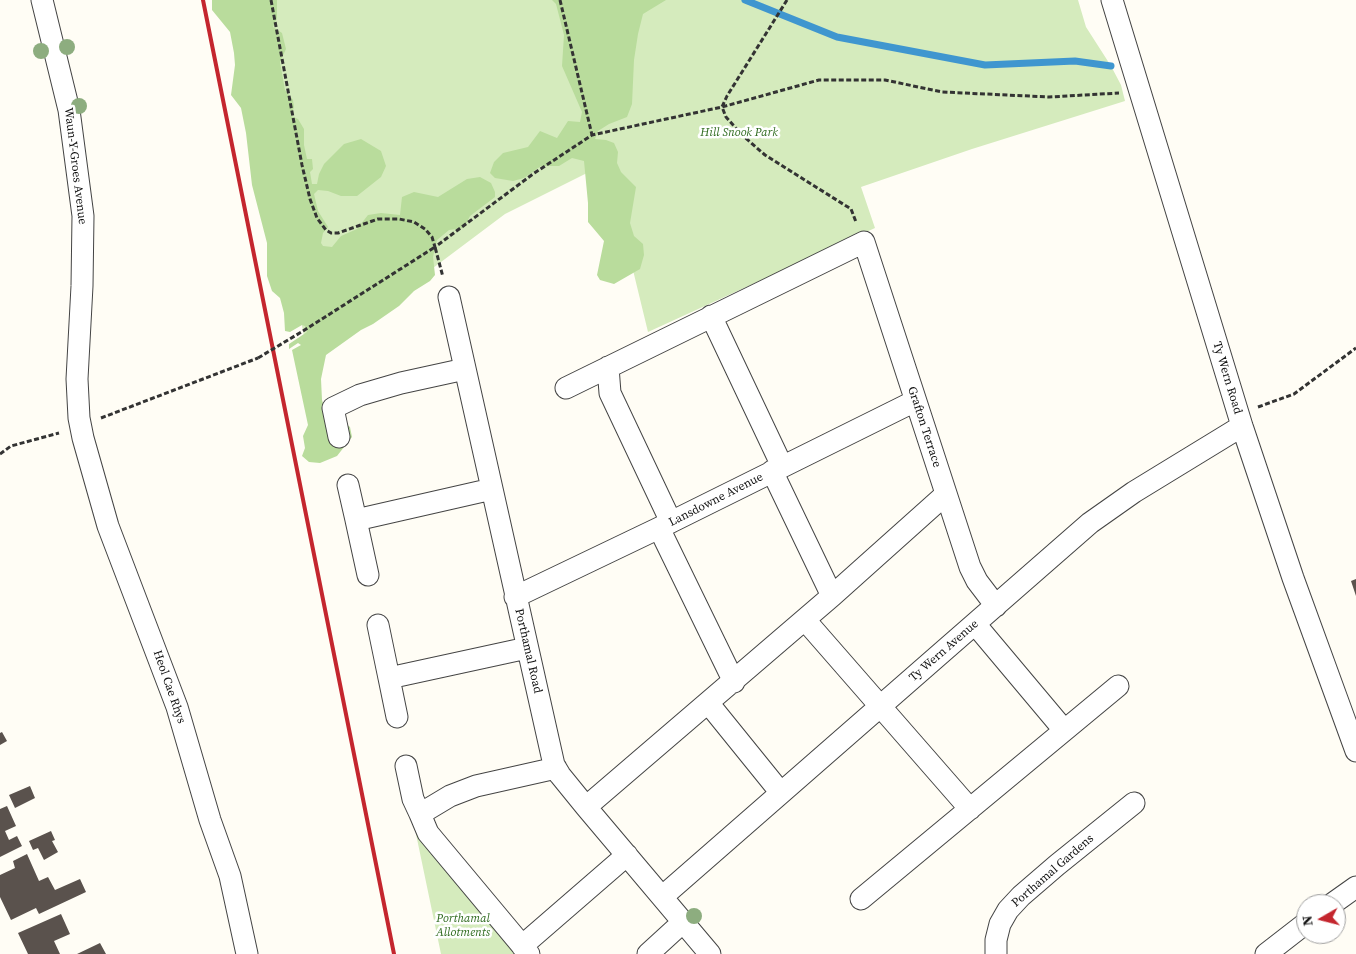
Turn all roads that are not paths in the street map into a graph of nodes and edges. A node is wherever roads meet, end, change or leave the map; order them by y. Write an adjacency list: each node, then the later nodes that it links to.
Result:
1 (42, 0): 10 (street, Waun-Y-Groes Avenue)
2 (1112, 0): 9 (street, Ty Wern Road)
3 (449, 297): 6 (street, Porthamal Road)
4 (711, 316): 5 (street); 8 (street, Grafton Terrace); 12 (street)
5 (608, 367): 7 (street); 17 (street)
6 (465, 369): 11 (street); 14 (street, Porthamal Road)
7 (566, 388)
8 (915, 401): 12 (street, Lansdowne Avenue); 15 (street, Grafton Terrace)
9 (1246, 418): 21 (street, Ty Wern Avenue); 33 (street, Ty Wern Road)
10 (73, 428): 47 (street, Heol Cae Rhys)
11 (339, 437)
12 (777, 469): 17 (street, Lansdowne Avenue); 19 (street)
13 (348, 484): 16 (street)
14 (492, 489): 16 (street); 20 (street, Porthamal Road)
15 (946, 494): 19 (street); 21 (street, Grafton Terrace)
16 (356, 520): 18 (street)
17 (665, 525): 20 (street, Lansdowne Avenue); 27 (street)
18 (368, 575)
19 (832, 596): 22 (street)
20 (515, 597): 25 (street, Porthamal Road)
21 (996, 606): 23 (street, Ty Wern Avenue)
22 (805, 620): 27 (street); 30 (street)
23 (975, 624): 30 (street, Ty Wern Avenue); 32 (street)
24 (378, 625): 26 (street)
25 (527, 648): 26 (street); 35 (street, Porthamal Road)
26 (389, 678): 31 (street)
27 (734, 682): 29 (street)
28 (1118, 686): 32 (street)
29 (709, 704): 36 (street); 38 (street)
30 (881, 706): 36 (street, Ty Wern Avenue); 39 (street)
31 (397, 718)
32 (1064, 730): 39 (street)
33 (1356, 751)
34 (406, 766): 40 (street)
35 (556, 768): 38 (street, Porthamal Road); 40 (street)
36 (782, 793): 42 (street, Ty Wern Avenue)
37 (1134, 803): 50 (street, Porthamal Gardens)
38 (586, 807): 41 (street, Porthamal Road)
39 (970, 809): 43 (street)
40 (420, 814): 46 (street)
41 (626, 854): 42 (street, Porthamal Road); 46 (street)
42 (662, 897): 44 (street, Porthamal Road)
43 (861, 899)
44 (683, 922): 48 (street); 49 (street, Porthamal Road)
45 (1296, 931): 51 (street)
46 (525, 950)
47 (247, 954)
48 (648, 954)
49 (710, 954)
50 (996, 954)
51 (1266, 954)

